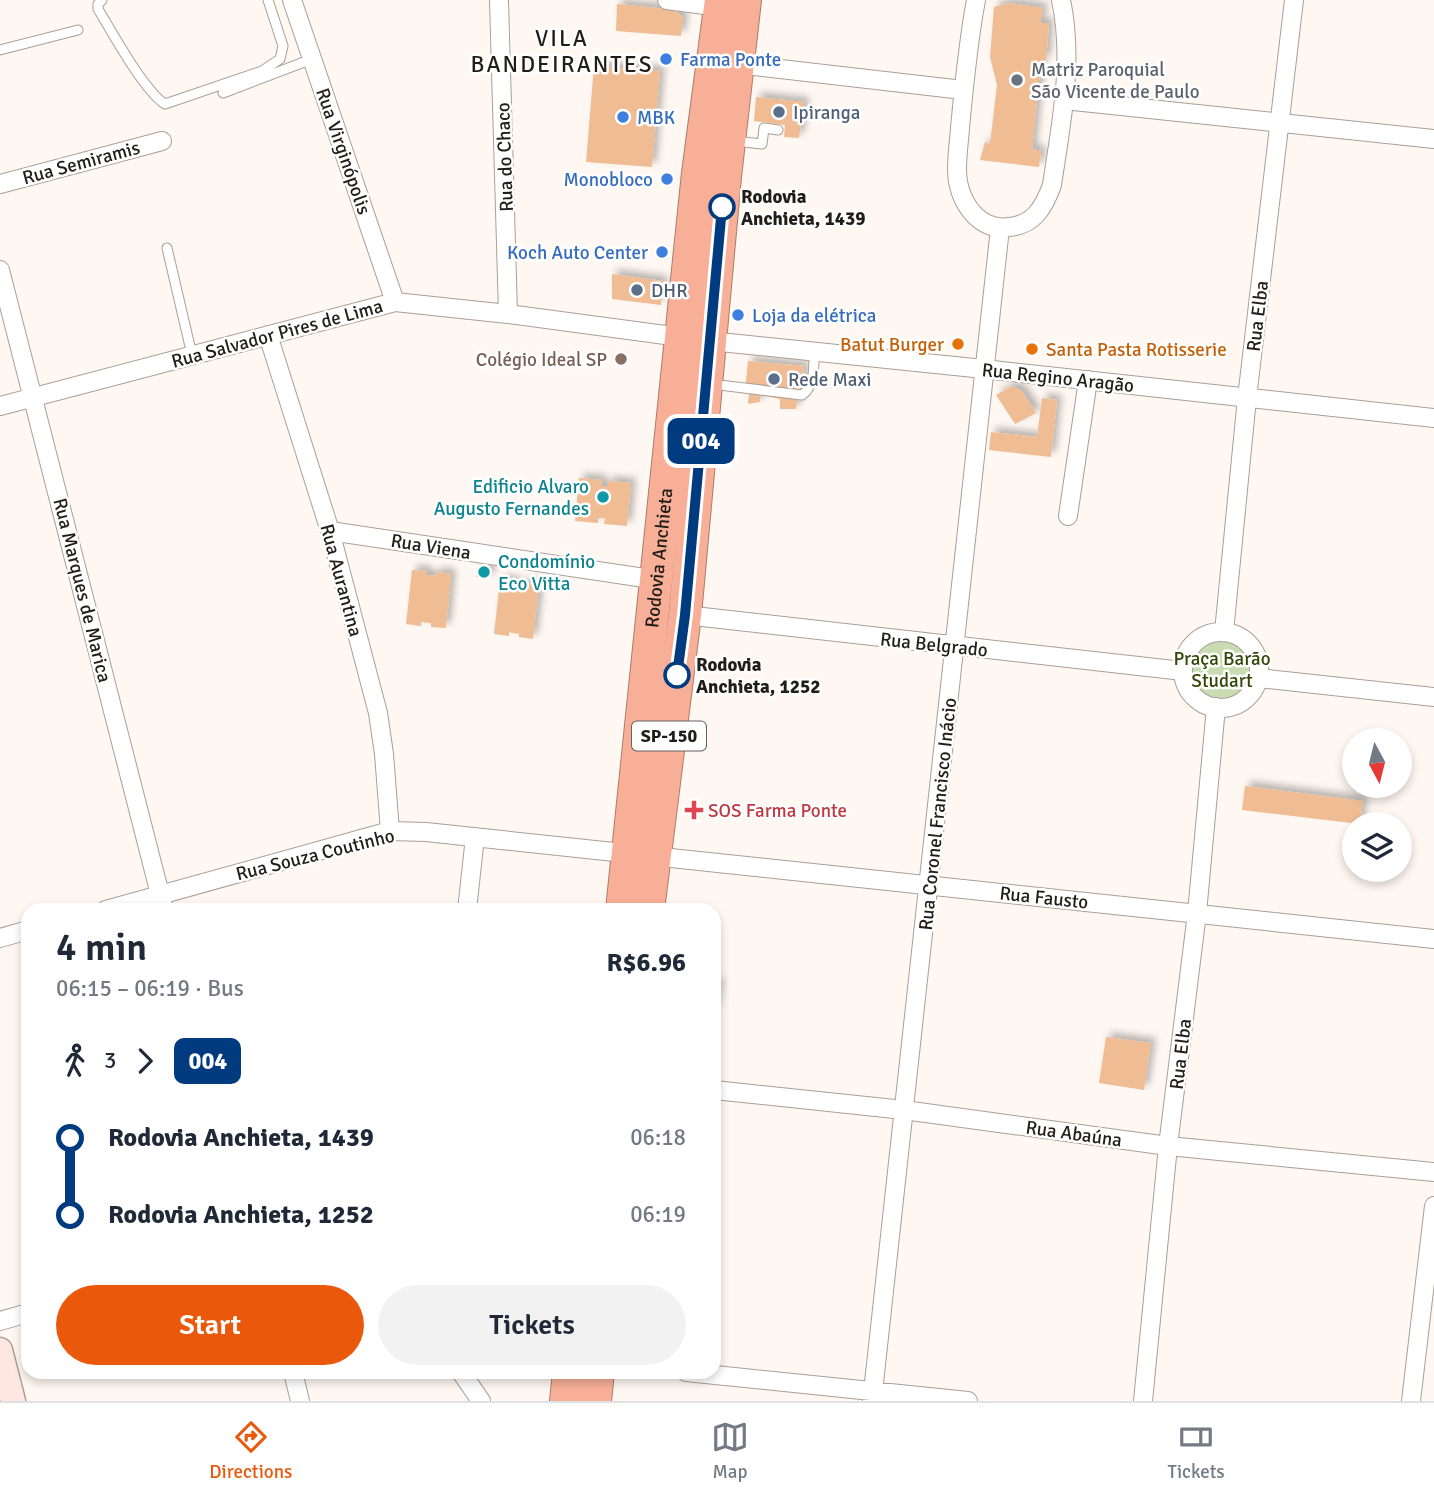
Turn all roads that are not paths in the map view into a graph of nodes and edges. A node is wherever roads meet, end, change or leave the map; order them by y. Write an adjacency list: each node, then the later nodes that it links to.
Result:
1 (102, 0): 2 (lane)
2 (268, 0)
3 (292, 0): 12 (street, Rua Virginópolis)
4 (498, 0): 27 (street, Rua do Chaco)
5 (667, 0): 9 (street)
6 (976, 0): 14 (street)
7 (1061, 0): 16 (street)
8 (1294, 0): 17 (street, Rua Elba)
9 (729, 2): 13 (highway, Rodovia Anchieta / SP-150); 29 (highway, Rodovia Anchieta / SP-150)
10 (78, 30): 11 (lane)
11 (0, 50)
12 (313, 59): 15 (lane); 26 (street, Rua Virginópolis)
13 (737, 64): 14 (street); 20 (highway, Rodovia Anchieta / SP-150)
14 (963, 89): 23 (street)
15 (223, 93)
16 (1064, 100): 17 (street); 23 (street)
17 (1280, 122): 19 (street); 36 (street, Rua Elba)
18 (778, 130): 20 (lane)
19 (1434, 139)
20 (729, 140): 29 (highway, Rodovia Anchieta / SP-150)
21 (162, 141): 22 (street, Rua Semiramis)
22 (0, 184)
23 (1000, 228): 32 (street, Rua Coronel Francisco Inácio)
24 (167, 248): 31 (lane)
25 (0, 270): 35 (street, Rua Marques de Marica)
26 (396, 302): 27 (street, Rua Salvador Pires de Lima); 28 (street, Rua Salvador Pires de Lima)
27 (508, 314): 29 (street, Rua Salvador Pires de Lima)
28 (268, 335): 31 (street, Rua Salvador Pires de Lima); 40 (street, Rua Aurantina)
29 (696, 340): 30 (street, Rua Regino Aragão); 34 (highway, Rodovia Anchieta / SP-150); 41 (highway, Rodovia Anchieta / SP-150)
30 (814, 351): 32 (street, Rua Regino Aragão); 34 (lane)
31 (192, 355): 35 (street, Rua Salvador Pires de Lima)
32 (984, 369): 33 (street, Rua Regino Aragão); 44 (street, Rua Coronel Francisco Inácio)
33 (1088, 380): 36 (street, Rua Regino Aragão); 39 (street)
34 (706, 383): 42 (highway, Rodovia Anchieta / SP-150)
35 (34, 397): 37 (street, Rua Salvador Pires de Lima); 53 (street, Rua Marques de Marica)
36 (1247, 398): 38 (street, Rua Regino Aragão); 43 (street, Rua Elba)
37 (0, 405)
38 (1434, 418)
39 (1068, 516)
40 (330, 531): 41 (street, Rua Viena); 49 (street, Rua Aurantina)
41 (657, 580): 51 (highway, Rodovia Anchieta / SP-150)
42 (685, 615): 44 (street, Rua Belgrado); 51 (highway, Rodovia Anchieta / SP-150)
43 (1224, 632): 45 (street); 46 (street)
44 (954, 647): 45 (street, Rua Belgrado); 52 (street, Rua Coronel Francisco Inácio)
45 (1183, 671): 48 (street)
46 (1259, 678): 47 (street); 48 (street)
47 (1434, 697)
48 (1216, 708): 57 (street, Rua Elba)
49 (390, 831): 50 (street, Rua Souza Coutinho); 53 (street, Rua Souza Coutinho)
50 (475, 837): 51 (street, Rua Souza Coutinho); 54 (street)
51 (641, 856): 52 (street, Rua Fausto); 55 (highway, Rodovia Anchieta / SP-150); 56 (highway, Rodovia Anchieta / SP-150)
52 (930, 885): 57 (street, Rua Fausto); 62 (street, Rua Coronel Francisco Inácio)
53 (162, 903)
54 (468, 903)
55 (624, 903)
56 (648, 903)
57 (1197, 913): 60 (street, Rua Fausto); 63 (street, Rua Elba)
58 (21, 932): 59 (street)
59 (0, 937)
60 (1434, 939)
61 (721, 1091): 62 (street, Rua Abaúna)
62 (904, 1110): 63 (street, Rua Abaúna); 74 (street, Rua Coronel Francisco Inácio)
63 (1168, 1146): 64 (street, Rua Abaúna); 81 (street, Rua Elba)
64 (1434, 1172)
65 (1434, 1206): 82 (street)
66 (21, 1315): 67 (street)
67 (0, 1321)
68 (0, 1350): 75 (street)
69 (721, 1377): 74 (street)
70 (295, 1379): 76 (street)
71 (466, 1379): 77 (street)
72 (568, 1379): 78 (highway)
73 (597, 1379): 79 (highway)
74 (872, 1396): 80 (street)
75 (13, 1401)
76 (300, 1401)
77 (481, 1401)
78 (566, 1401)
79 (595, 1401)
80 (968, 1401)
81 (1143, 1401)
82 (1412, 1401)

